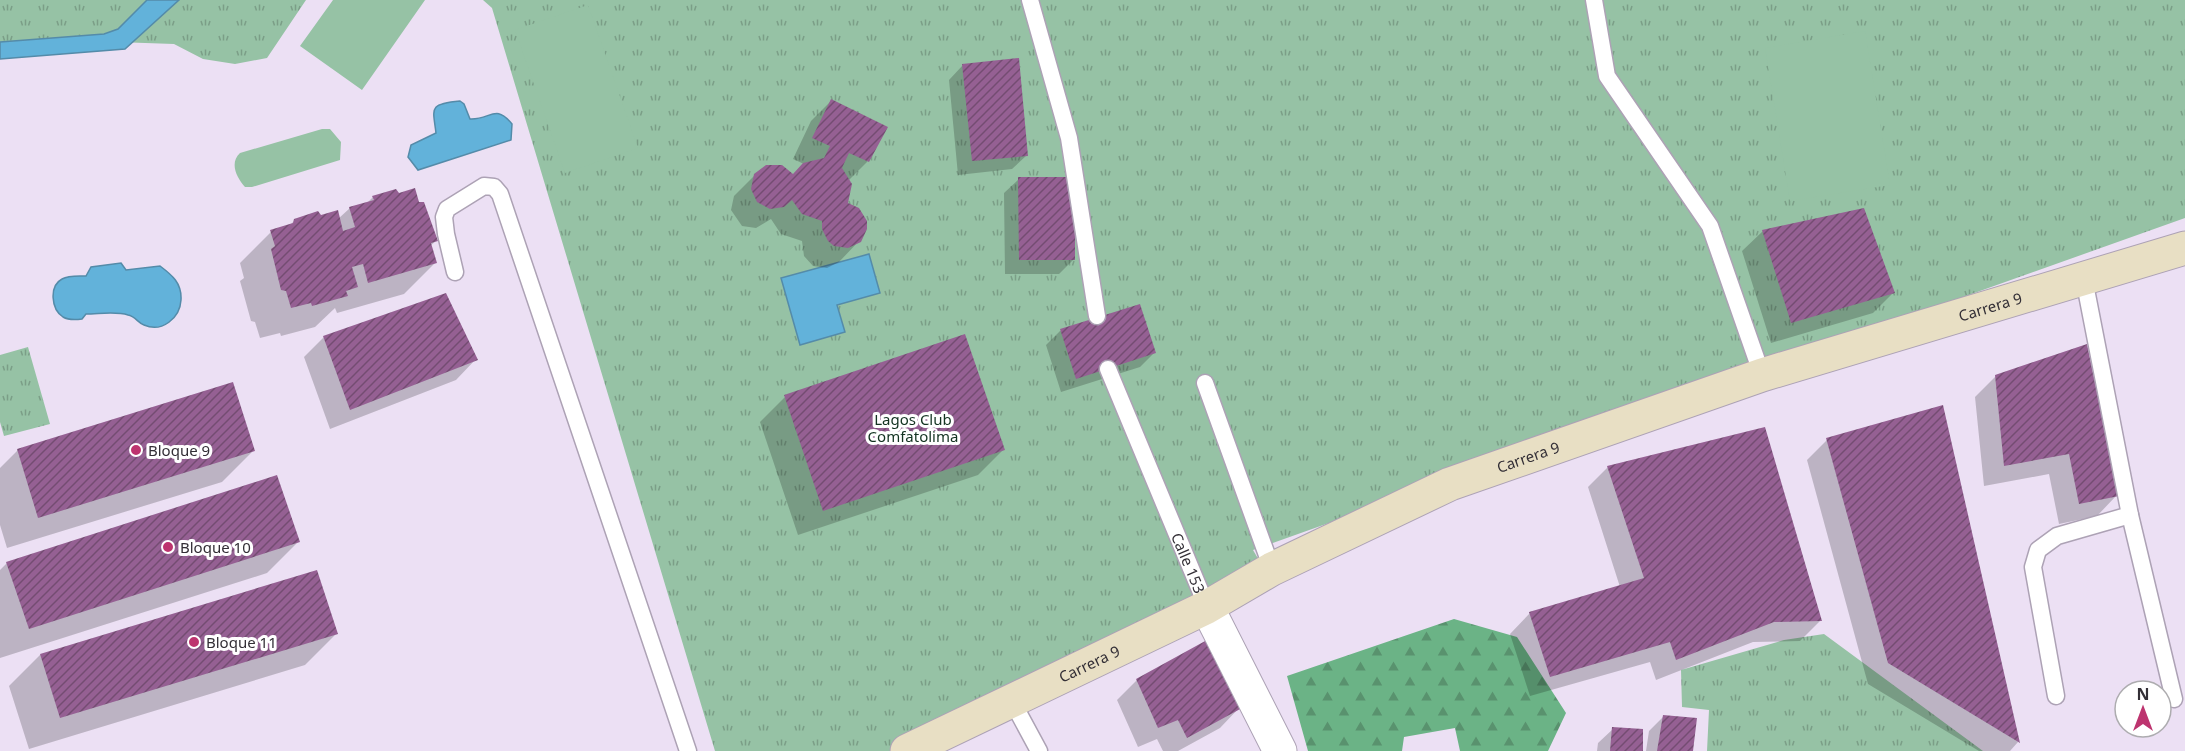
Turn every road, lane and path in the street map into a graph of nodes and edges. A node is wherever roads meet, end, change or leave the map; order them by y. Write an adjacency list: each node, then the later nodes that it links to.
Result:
1 (1030, 0): 6 (lane)
2 (1594, 0): 8 (lane)
3 (2185, 248): 5 (street, Carrera 9)
4 (455, 272): 17 (lane)
5 (2084, 279): 8 (street, Carrera 9); 10 (lane)
6 (1097, 316)
7 (1108, 369): 12 (lane, Calle 153)
8 (1762, 375): 11 (street, Carrera 9)
9 (1205, 383): 11 (lane)
10 (2130, 515): 13 (lane); 14 (lane)
11 (1272, 569): 12 (street, Carrera 9)
12 (1207, 607): 15 (street, Carrera 9); 19 (street, Calle 153)
13 (2056, 696)
14 (2174, 699)
15 (1012, 701): 16 (street, Carrera 9); 18 (lane)
16 (928, 746)
17 (688, 751)
18 (1039, 751)
19 (1280, 751)

